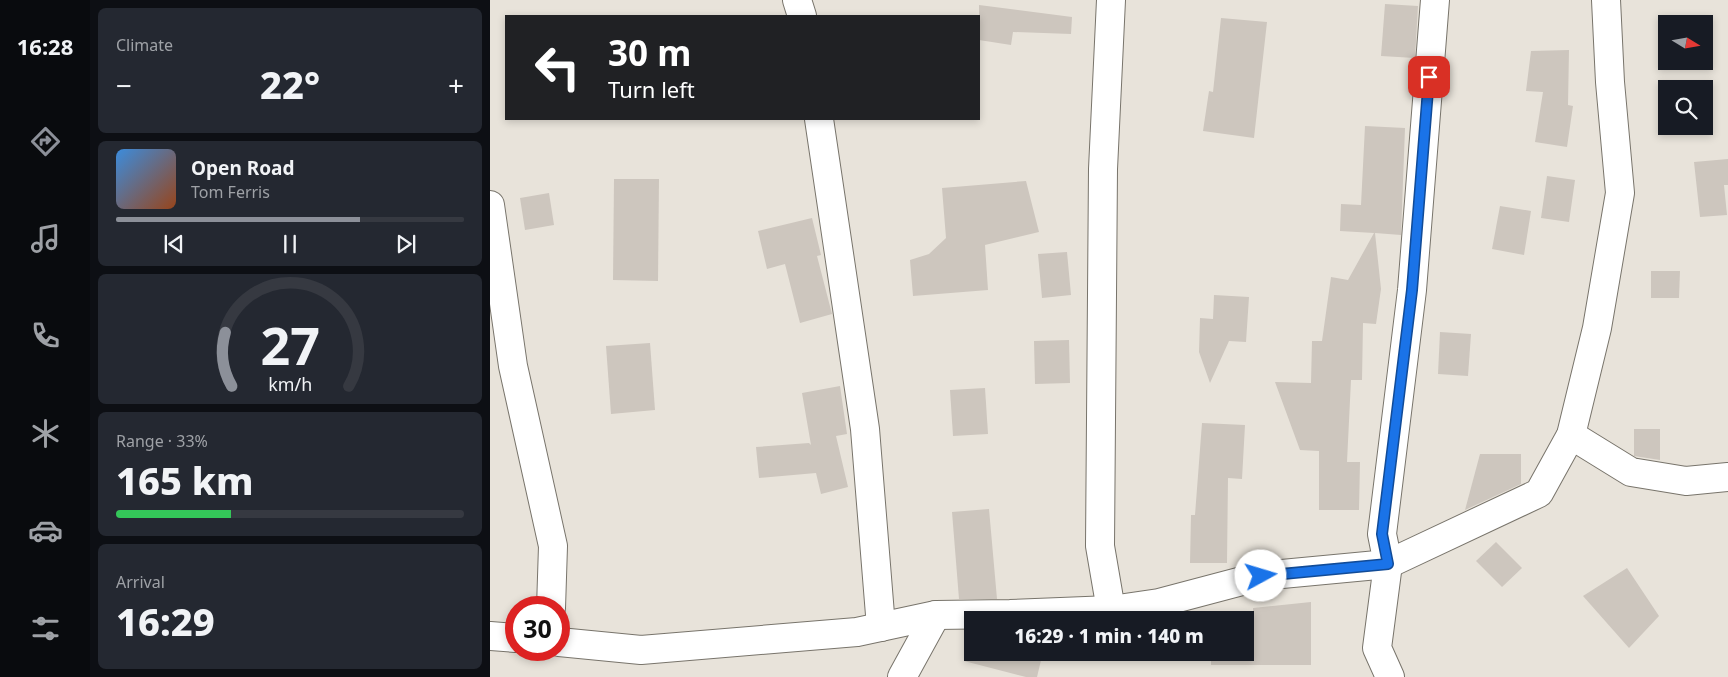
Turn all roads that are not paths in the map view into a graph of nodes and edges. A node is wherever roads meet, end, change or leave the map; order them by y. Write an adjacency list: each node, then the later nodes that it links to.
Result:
1 (797, 0): 5 (street)
2 (1111, 0): 12 (street)
3 (1435, 0): 10 (street)
4 (1606, 0): 8 (street)
5 (802, 15)
6 (819, 120): 14 (street)
7 (490, 205): 11 (street)
8 (1571, 435): 9 (street); 10 (street)
9 (1728, 477)
10 (1388, 564): 12 (street); 19 (street)
11 (551, 596)
12 (1112, 610): 13 (street)
13 (936, 615): 14 (street); 18 (street)
14 (881, 627): 17 (street)
15 (490, 636): 16 (street)
16 (505, 637)
17 (570, 643)
18 (902, 677)
19 (1390, 677)

